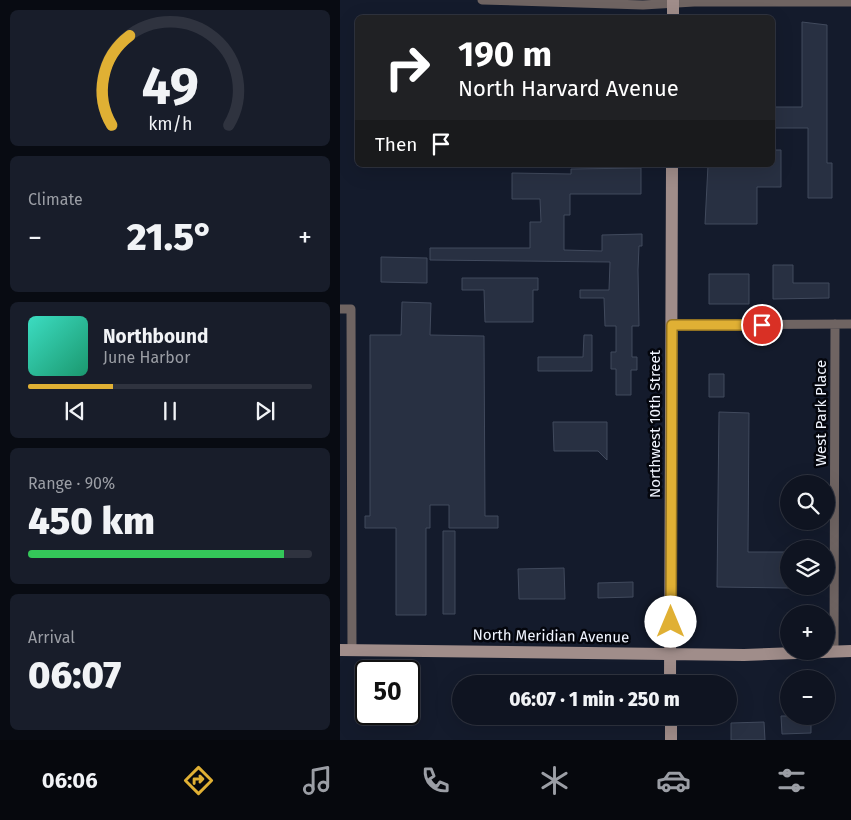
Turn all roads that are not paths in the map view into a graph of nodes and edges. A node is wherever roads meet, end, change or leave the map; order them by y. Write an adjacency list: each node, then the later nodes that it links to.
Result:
1 (482, 0): 2 (street)
2 (673, 2): 3 (street); 4 (main road)
3 (851, 2)
4 (673, 15)
5 (672, 167): 9 (main road, Northwest 10th Street)
6 (340, 309): 11 (street)
7 (835, 324): 8 (street); 9 (street); 10 (street, West Park Place)
8 (851, 324)
9 (672, 325): 14 (main road, Northwest 10th Street)
10 (834, 605)
11 (346, 650): 14 (main road, North Meridian Avenue)
12 (851, 651): 13 (main road, North Meridian Avenue)
13 (835, 652)
14 (671, 653): 15 (main road, North Meridian Avenue); 16 (main road, Northwest 10th Street)
15 (780, 653)
16 (670, 675)
17 (671, 725): 18 (main road)
18 (671, 740)

